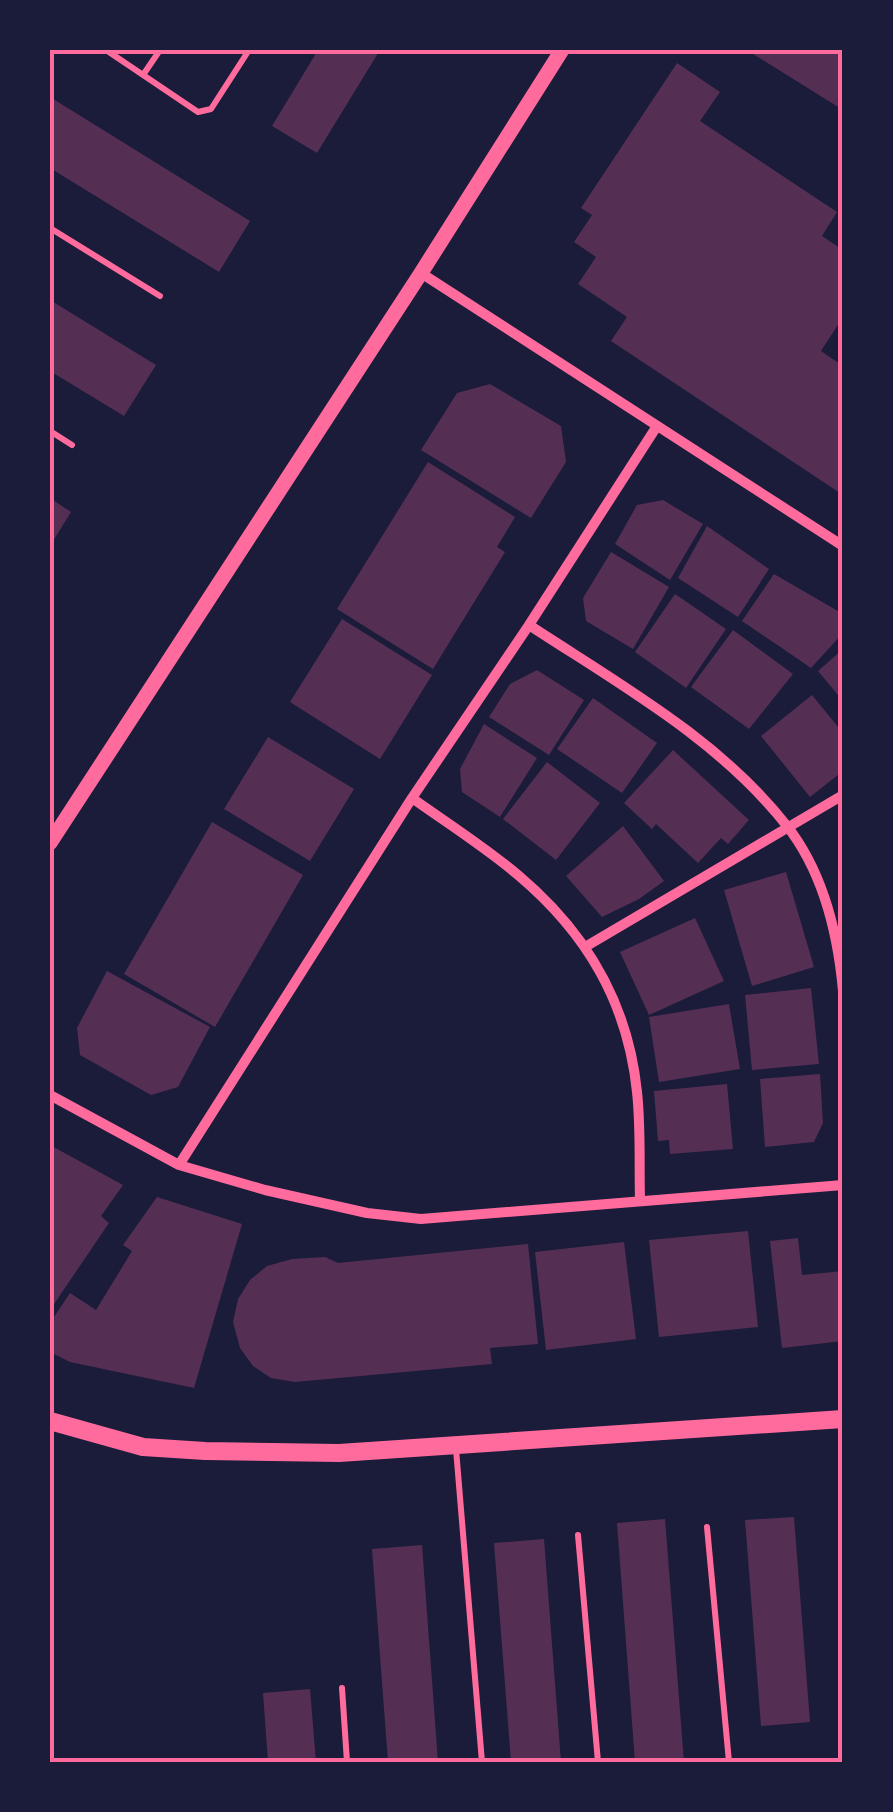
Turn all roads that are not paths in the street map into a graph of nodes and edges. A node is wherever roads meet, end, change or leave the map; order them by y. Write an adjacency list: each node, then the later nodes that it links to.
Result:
1 (106, 50): 5 (lane)
2 (160, 50): 5 (lane)
3 (249, 50): 5 (lane)
4 (562, 50): 7 (street)
5 (144, 75)
6 (50, 228): 8 (lane)
7 (421, 273): 9 (street); 17 (street)
8 (160, 296)
9 (657, 426): 12 (street); 13 (street)
10 (50, 431): 11 (lane)
11 (72, 445)
12 (843, 546)
13 (529, 625): 15 (street); 16 (street)
14 (843, 795): 16 (street)
15 (412, 798): 18 (street); 21 (street)
16 (788, 827): 18 (street); 19 (street)
17 (50, 843)
18 (585, 946): 23 (street)
19 (843, 991)
20 (50, 1095): 21 (street)
21 (180, 1165): 23 (street)
22 (843, 1185): 23 (street)
23 (640, 1200)
24 (843, 1419): 26 (main road)
25 (50, 1421): 26 (main road)
26 (455, 1446): 31 (lane)
27 (707, 1528): 33 (lane)
28 (578, 1535): 32 (lane)
29 (342, 1688): 30 (lane)
30 (347, 1762)
31 (482, 1762)
32 (598, 1762)
33 (729, 1762)

